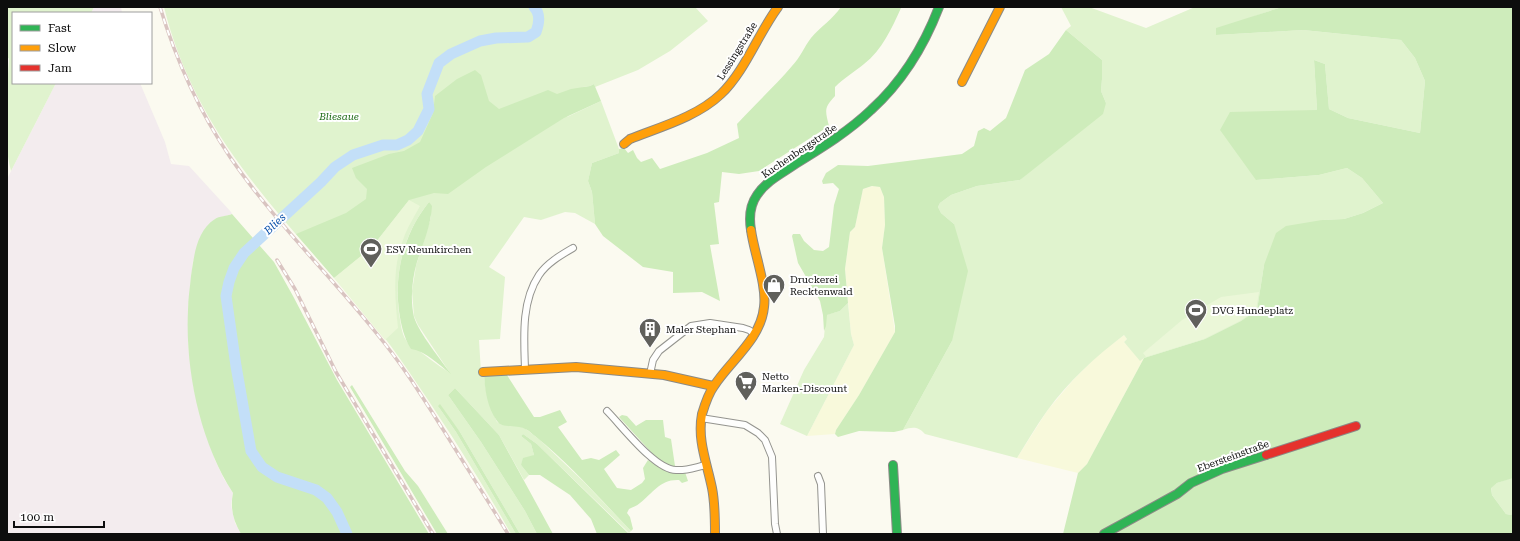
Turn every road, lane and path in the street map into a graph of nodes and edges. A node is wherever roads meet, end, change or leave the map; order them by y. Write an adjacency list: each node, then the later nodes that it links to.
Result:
1 (778, 7): 5 (street, Lessingstraße)
2 (939, 7): 7 (street, Kuchenbergstraße)
3 (1000, 7): 4 (street)
4 (962, 82)
5 (624, 144)
6 (573, 248): 8 (street)
7 (754, 334): 10 (street); 11 (street, Kuchenbergstraße)
8 (525, 369): 9 (street); 10 (street)
9 (483, 372)
10 (650, 374): 11 (street)
11 (713, 386): 13 (street, Kuchenbergstraße)
12 (607, 411): 15 (street)
13 (701, 418): 15 (street, Kuchenbergstraße); 19 (street)
14 (1356, 426): 22 (street, Ebersteinstraße)
15 (706, 465): 18 (street, Kuchenbergstraße)
16 (893, 465): 21 (street)
17 (818, 476): 20 (street)
18 (715, 534)
19 (777, 534)
20 (823, 534)
21 (898, 534)
22 (1104, 534)

